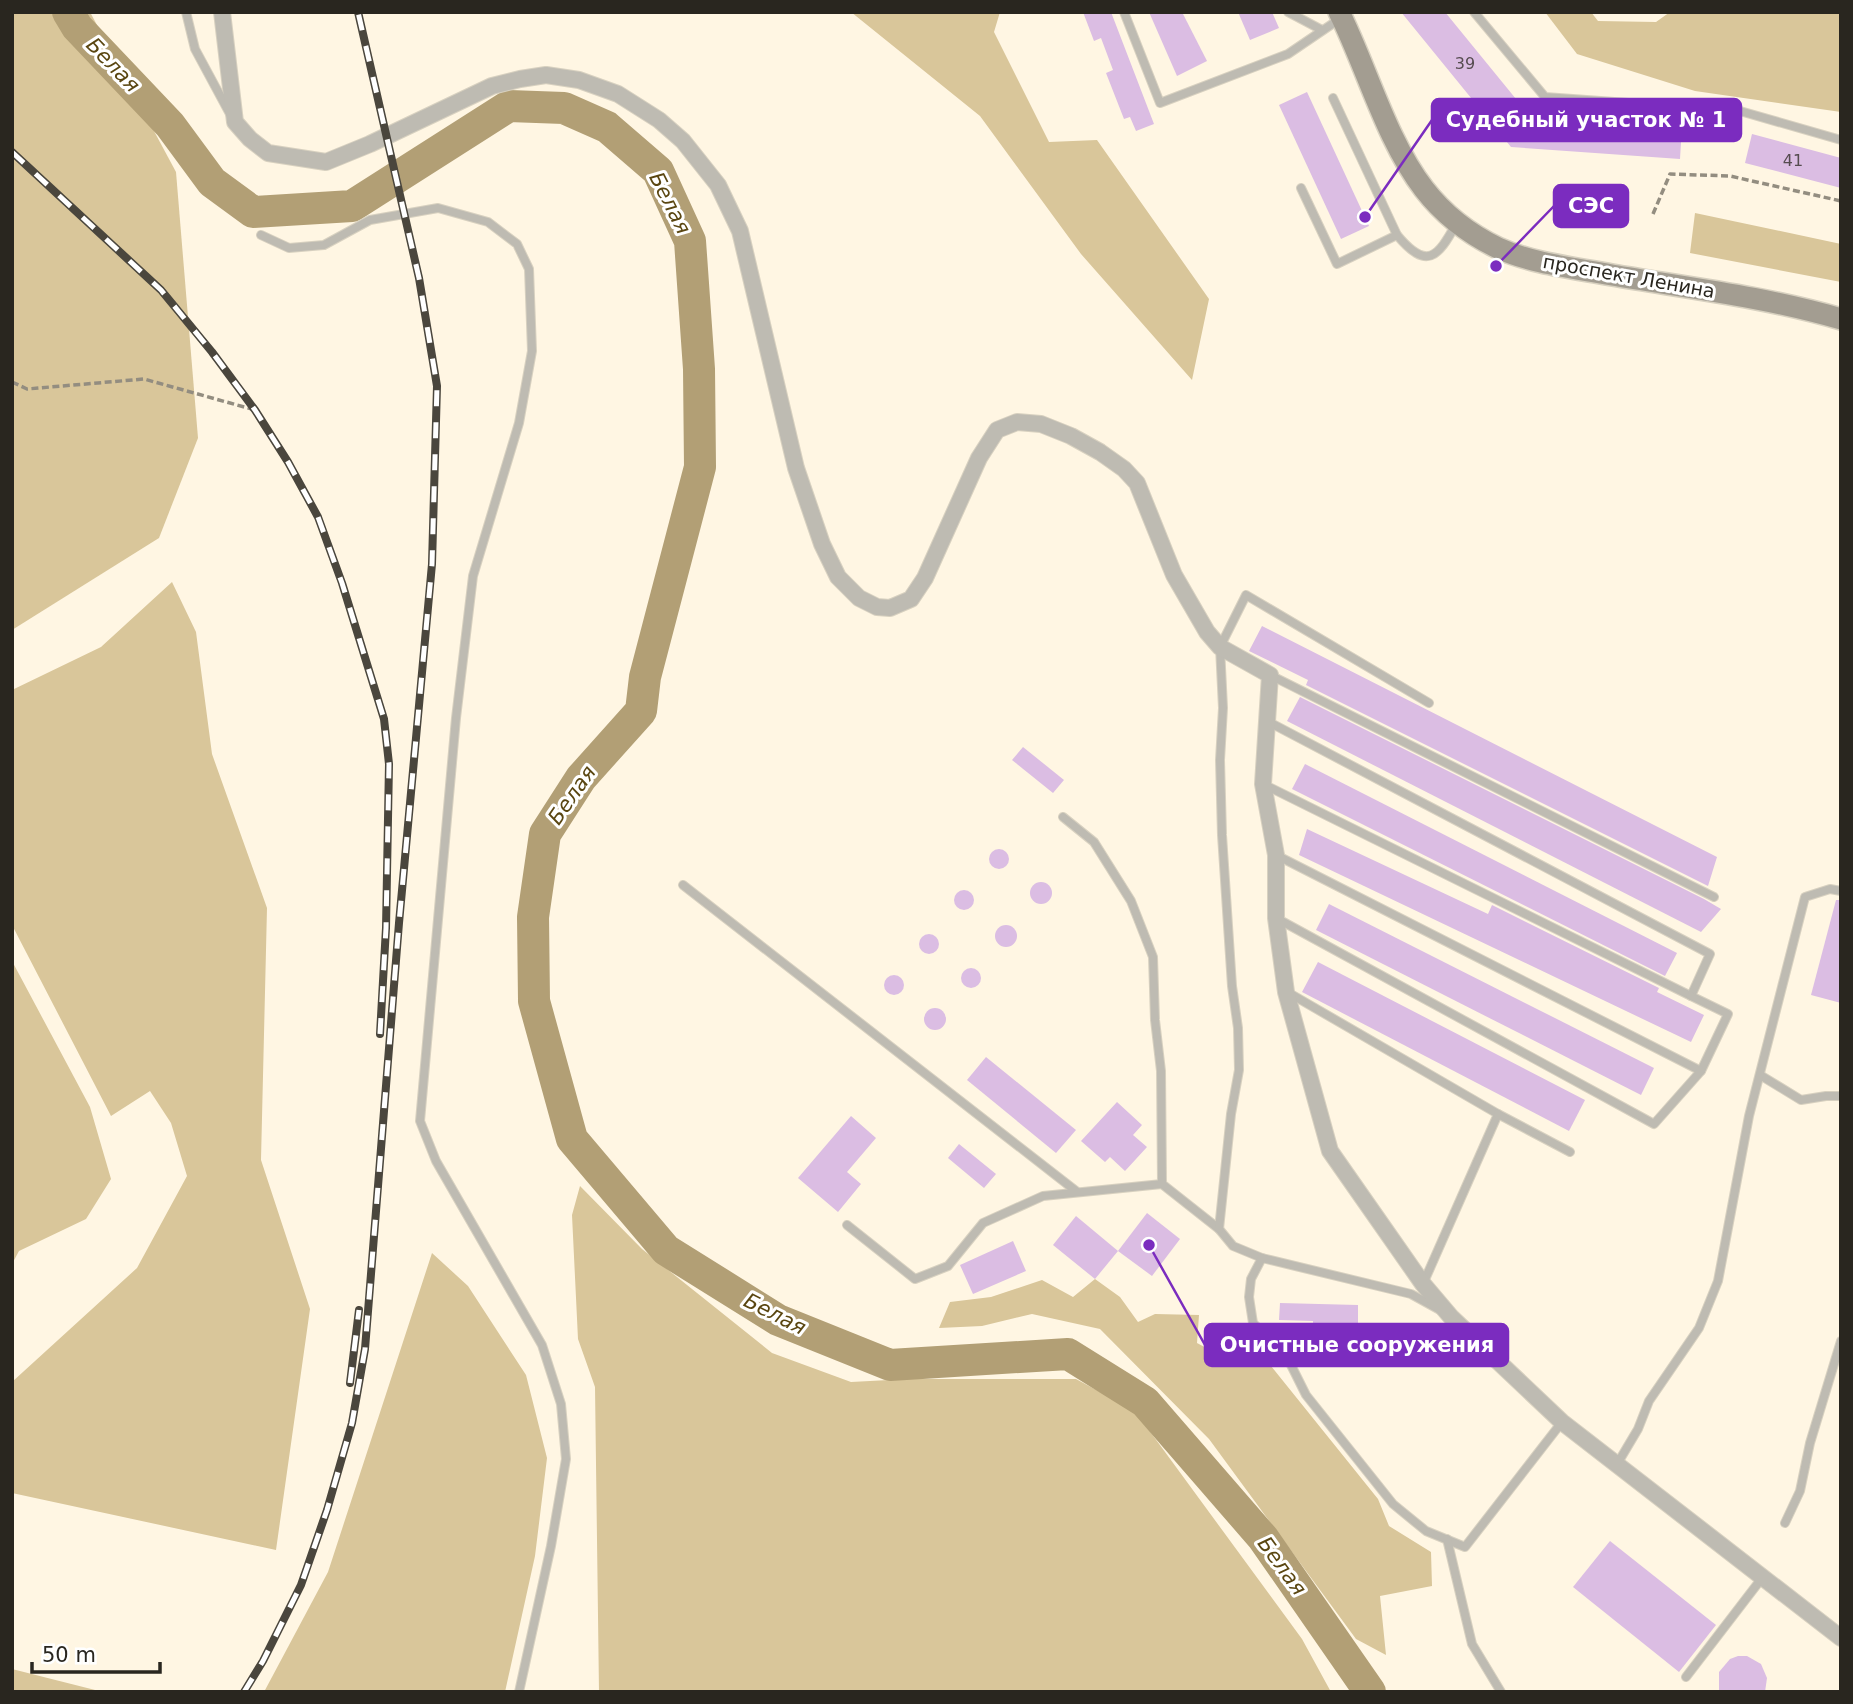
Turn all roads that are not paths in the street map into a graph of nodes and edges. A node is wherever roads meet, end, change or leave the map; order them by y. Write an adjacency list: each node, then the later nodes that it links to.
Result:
1 (186, 12): 9 (lane)
2 (222, 12): 9 (street)
3 (1124, 12): 7 (lane)
4 (1288, 12): 7 (lane)
5 (1474, 12): 10 (lane)
6 (1344, 14): 7 (lane); 12 (main road, проспект Ленина)
7 (1322, 30)
8 (1333, 98): 14 (lane)
9 (235, 122): 16 (street)
10 (1841, 140)
11 (1301, 188): 14 (lane)
12 (1457, 223): 14 (lane); 15 (main road, проспект Ленина)
13 (261, 235): 49 (lane)
14 (1397, 235)
15 (1841, 319)
16 (1220, 647): 17 (street); 18 (lane); 37 (lane)
17 (1270, 674): 19 (street); 25 (lane)
18 (1429, 703)
19 (1265, 720): 20 (street); 28 (lane)
20 (1263, 784): 22 (street); 28 (lane)
21 (1063, 817): 34 (lane)
22 (1276, 855): 26 (street); 29 (lane)
23 (683, 885): 35 (lane)
24 (1841, 891): 30 (lane)
25 (1714, 897)
26 (1276, 918): 27 (street); 29 (lane)
27 (1286, 992): 32 (lane); 39 (street)
28 (1691, 996): 29 (lane)
29 (1701, 1071)
30 (1760, 1075): 31 (lane); 43 (lane)
31 (1841, 1096)
32 (1498, 1114): 33 (lane); 39 (lane)
33 (1570, 1152)
34 (1162, 1184): 35 (lane); 37 (lane)
35 (1076, 1191): 36 (lane)
36 (847, 1226)
37 (1219, 1229): 38 (lane)
38 (1262, 1258): 40 (lane); 45 (lane)
39 (1423, 1284): 40 (street)
40 (1451, 1317): 42 (street)
41 (1841, 1341): 44 (lane)
42 (1562, 1422): 43 (street); 45 (lane)
43 (1616, 1465): 46 (street)
44 (1785, 1523)
45 (1447, 1539): 50 (lane)
46 (1762, 1578): 47 (street); 48 (lane)
47 (1841, 1638)
48 (1686, 1677)
49 (519, 1692)
50 (1501, 1692)

